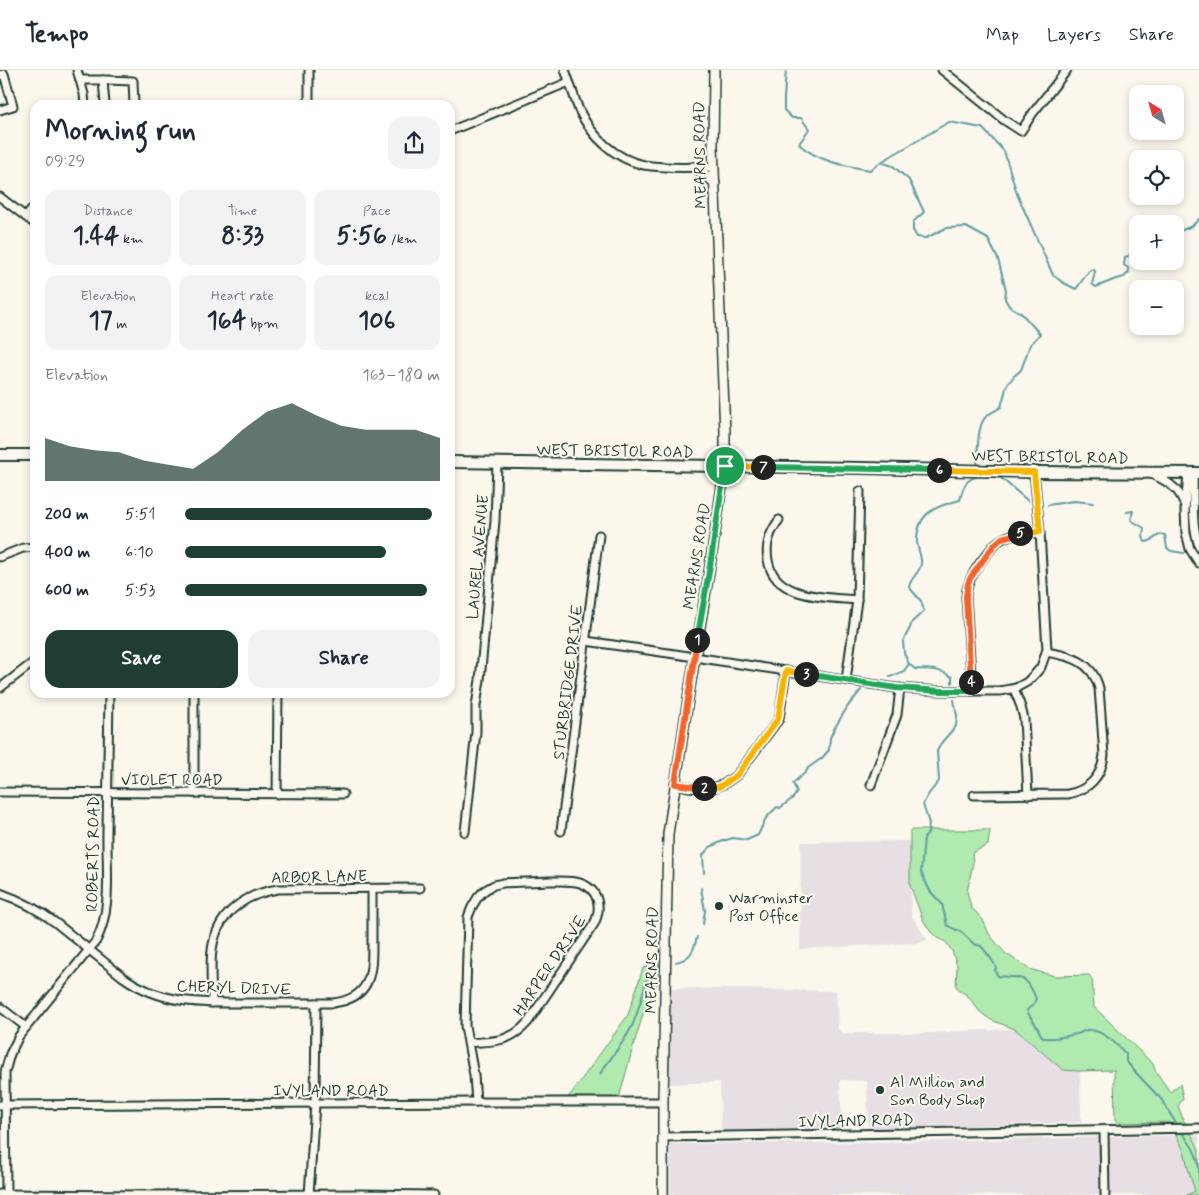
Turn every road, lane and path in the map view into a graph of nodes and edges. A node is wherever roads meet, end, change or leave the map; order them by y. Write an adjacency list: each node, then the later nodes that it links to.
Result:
1 (77, 70): 8 (street)
2 (309, 70): 14 (street)
3 (565, 70): 10 (street)
4 (714, 70): 18 (street, MEARNS ROAD)
5 (942, 70): 6 (street)
6 (1067, 70)
7 (0, 74): 15 (street)
8 (80, 80): 9 (street); 11 (street)
9 (103, 80): 12 (street); 13 (street)
10 (569, 82): 16 (street); 17 (street)
11 (85, 100)
12 (105, 100)
13 (134, 100)
14 (309, 100)
15 (0, 110)
16 (455, 129)
17 (693, 167): 18 (street); 19 (street)
18 (714, 167): 19 (street, MEARNS ROAD)
19 (715, 184): 28 (street, MEARNS ROAD)
20 (0, 197): 22 (street)
21 (30, 212): 22 (street)
22 (26, 217): 23 (street)
23 (30, 220)
24 (0, 455): 25 (main road)
25 (30, 455)
26 (455, 462): 27 (main road, WEST BRISTOL ROAD)
27 (497, 463): 28 (main road, WEST BRISTOL ROAD); 67 (street, LAUREL AVENUE)
28 (725, 466): 29 (main road, WEST BRISTOL ROAD); 46 (street, MEARNS ROAD)
29 (1034, 472): 30 (main road, WEST BRISTOL ROAD); 37 (street)
30 (1148, 473): 31 (main road, WEST BRISTOL ROAD); 34 (street)
31 (1193, 473): 34 (street); 35 (street)
32 (860, 491): 43 (street)
33 (1199, 499): 35 (street)
34 (1185, 510): 42 (street)
35 (1194, 513): 39 (street)
36 (779, 520): 43 (street)
37 (1040, 532): 45 (street); 53 (street)
38 (599, 535): 44 (street, STURBRIDGE DRIVE)
39 (1199, 546)
40 (30, 547): 41 (street)
41 (0, 557)
42 (1199, 563)
43 (857, 600): 49 (street)
44 (586, 641): 46 (street); 66 (street, STURBRIDGE DRIVE)
45 (1046, 652): 52 (street); 65 (street)
46 (694, 657): 48 (street); 57 (street, MEARNS ROAD)
47 (30, 665): 50 (street)
48 (786, 671): 49 (street); 57 (street)
49 (846, 680): 51 (street)
50 (0, 688)
51 (900, 688): 53 (street); 58 (street)
52 (1014, 689): 53 (street); 65 (street)
53 (972, 691)
54 (109, 698): 60 (street, ROBERTS ROAD)
55 (194, 698): 61 (street)
56 (278, 698): 62 (street)
57 (675, 784): 78 (street, MEARNS ROAD)
58 (871, 785)
59 (0, 792): 60 (street, VIOLET ROAD)
60 (108, 793): 61 (street, VIOLET ROAD); 71 (street, ROBERTS ROAD)
61 (194, 793): 62 (street, VIOLET ROAD)
62 (277, 794): 63 (street, VIOLET ROAD)
63 (343, 794)
64 (974, 795): 65 (street)
65 (1028, 795)
66 (561, 831)
67 (465, 832)
68 (420, 888): 69 (street, ARBOR LANE)
69 (372, 889): 72 (street, ARBOR LANE); 73 (street, CHERYL DRIVE)
70 (0, 893): 71 (street, CHERYL DRIVE)
71 (89, 950): 72 (street, CHERYL DRIVE); 75 (street, ROBERTS ROAD)
72 (212, 1003): 73 (street, CHERYL DRIVE)
73 (316, 1003): 79 (street)
74 (0, 1007): 75 (street)
75 (26, 1027): 80 (street, ROBERTS ROAD)
76 (468, 1043): 76 (street, HARPER DRIVE); 77 (street, HARPER DRIVE)
77 (476, 1102): 78 (street, IVYLAND ROAD); 79 (street, IVYLAND ROAD)
78 (663, 1102): 83 (street, MEARNS ROAD)
79 (315, 1104): 80 (street, IVYLAND ROAD); 86 (street)
80 (3, 1105): 84 (street, ROBERTS ROAD)
81 (1199, 1128): 82 (street, IVYLAND ROAD)
82 (1104, 1130): 83 (street, IVYLAND ROAD); 89 (street)
83 (663, 1137): 88 (street, MEARNS ROAD)
84 (4, 1194): 86 (street)
85 (411, 1194): 86 (street); 87 (street)
86 (309, 1195)
87 (434, 1195)
88 (663, 1195)
89 (1105, 1195)

